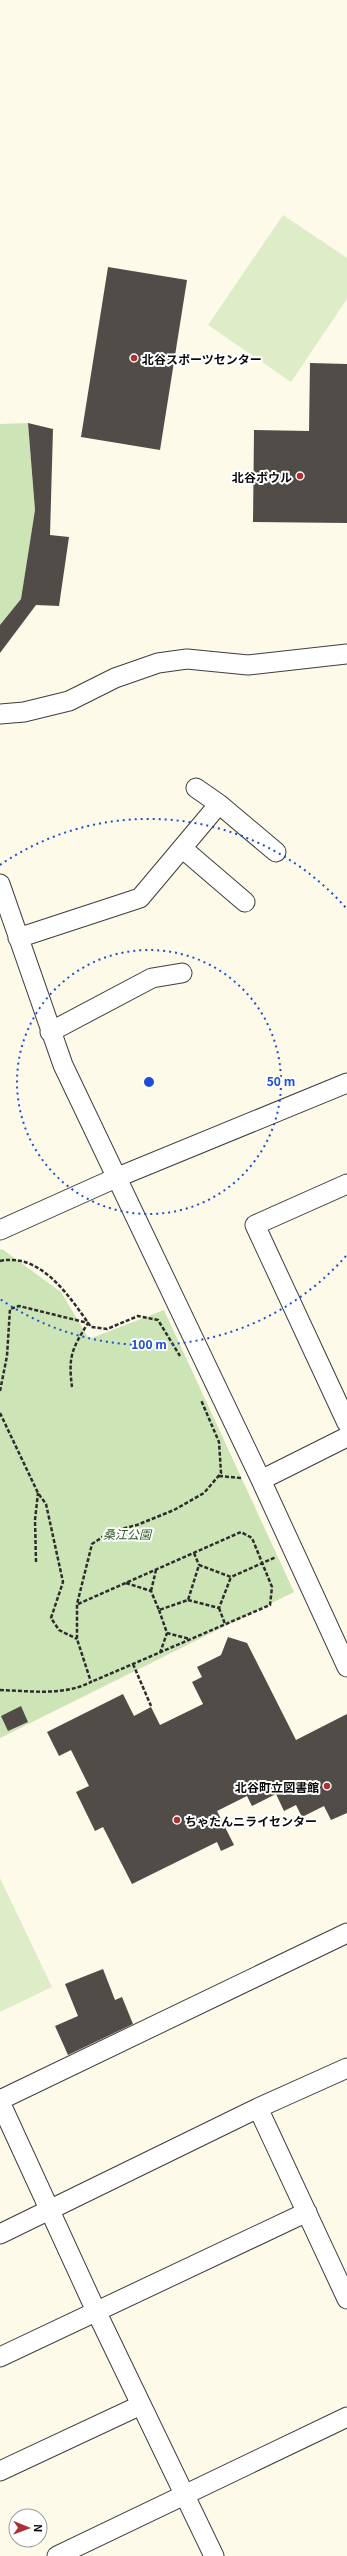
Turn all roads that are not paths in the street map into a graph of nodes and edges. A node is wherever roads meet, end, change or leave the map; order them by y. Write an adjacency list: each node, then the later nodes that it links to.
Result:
1 (347, 654): 2 (street)
2 (0, 714)
3 (196, 788): 4 (street)
4 (219, 804): 5 (street); 6 (street)
5 (182, 848): 8 (street); 9 (street)
6 (276, 852)
7 (0, 884): 9 (street)
8 (244, 902)
9 (18, 938): 11 (street)
10 (182, 973): 11 (street)
11 (50, 1032): 13 (street)
12 (347, 1083): 13 (street)
13 (118, 1177): 15 (street); 18 (street)
14 (347, 1184): 16 (street)
15 (0, 1230)
16 (347, 1423)
17 (347, 1437): 18 (street)
18 (254, 1479): 19 (street)
19 (347, 1667)
20 (347, 1932): 22 (street)
21 (347, 2068): 23 (street)
22 (0, 2101): 24 (street)
23 (258, 2108): 24 (street); 25 (street)
24 (50, 2211): 26 (street); 28 (street)
25 (307, 2212): 27 (street); 28 (street)
26 (0, 2234)
27 (347, 2298)
28 (96, 2311): 29 (street); 30 (street)
29 (0, 2357)
30 (141, 2405): 32 (street); 33 (street)
31 (347, 2417): 33 (street)
32 (0, 2471)
33 (185, 2495): 34 (street); 35 (street)
34 (57, 2556)
35 (214, 2556)

